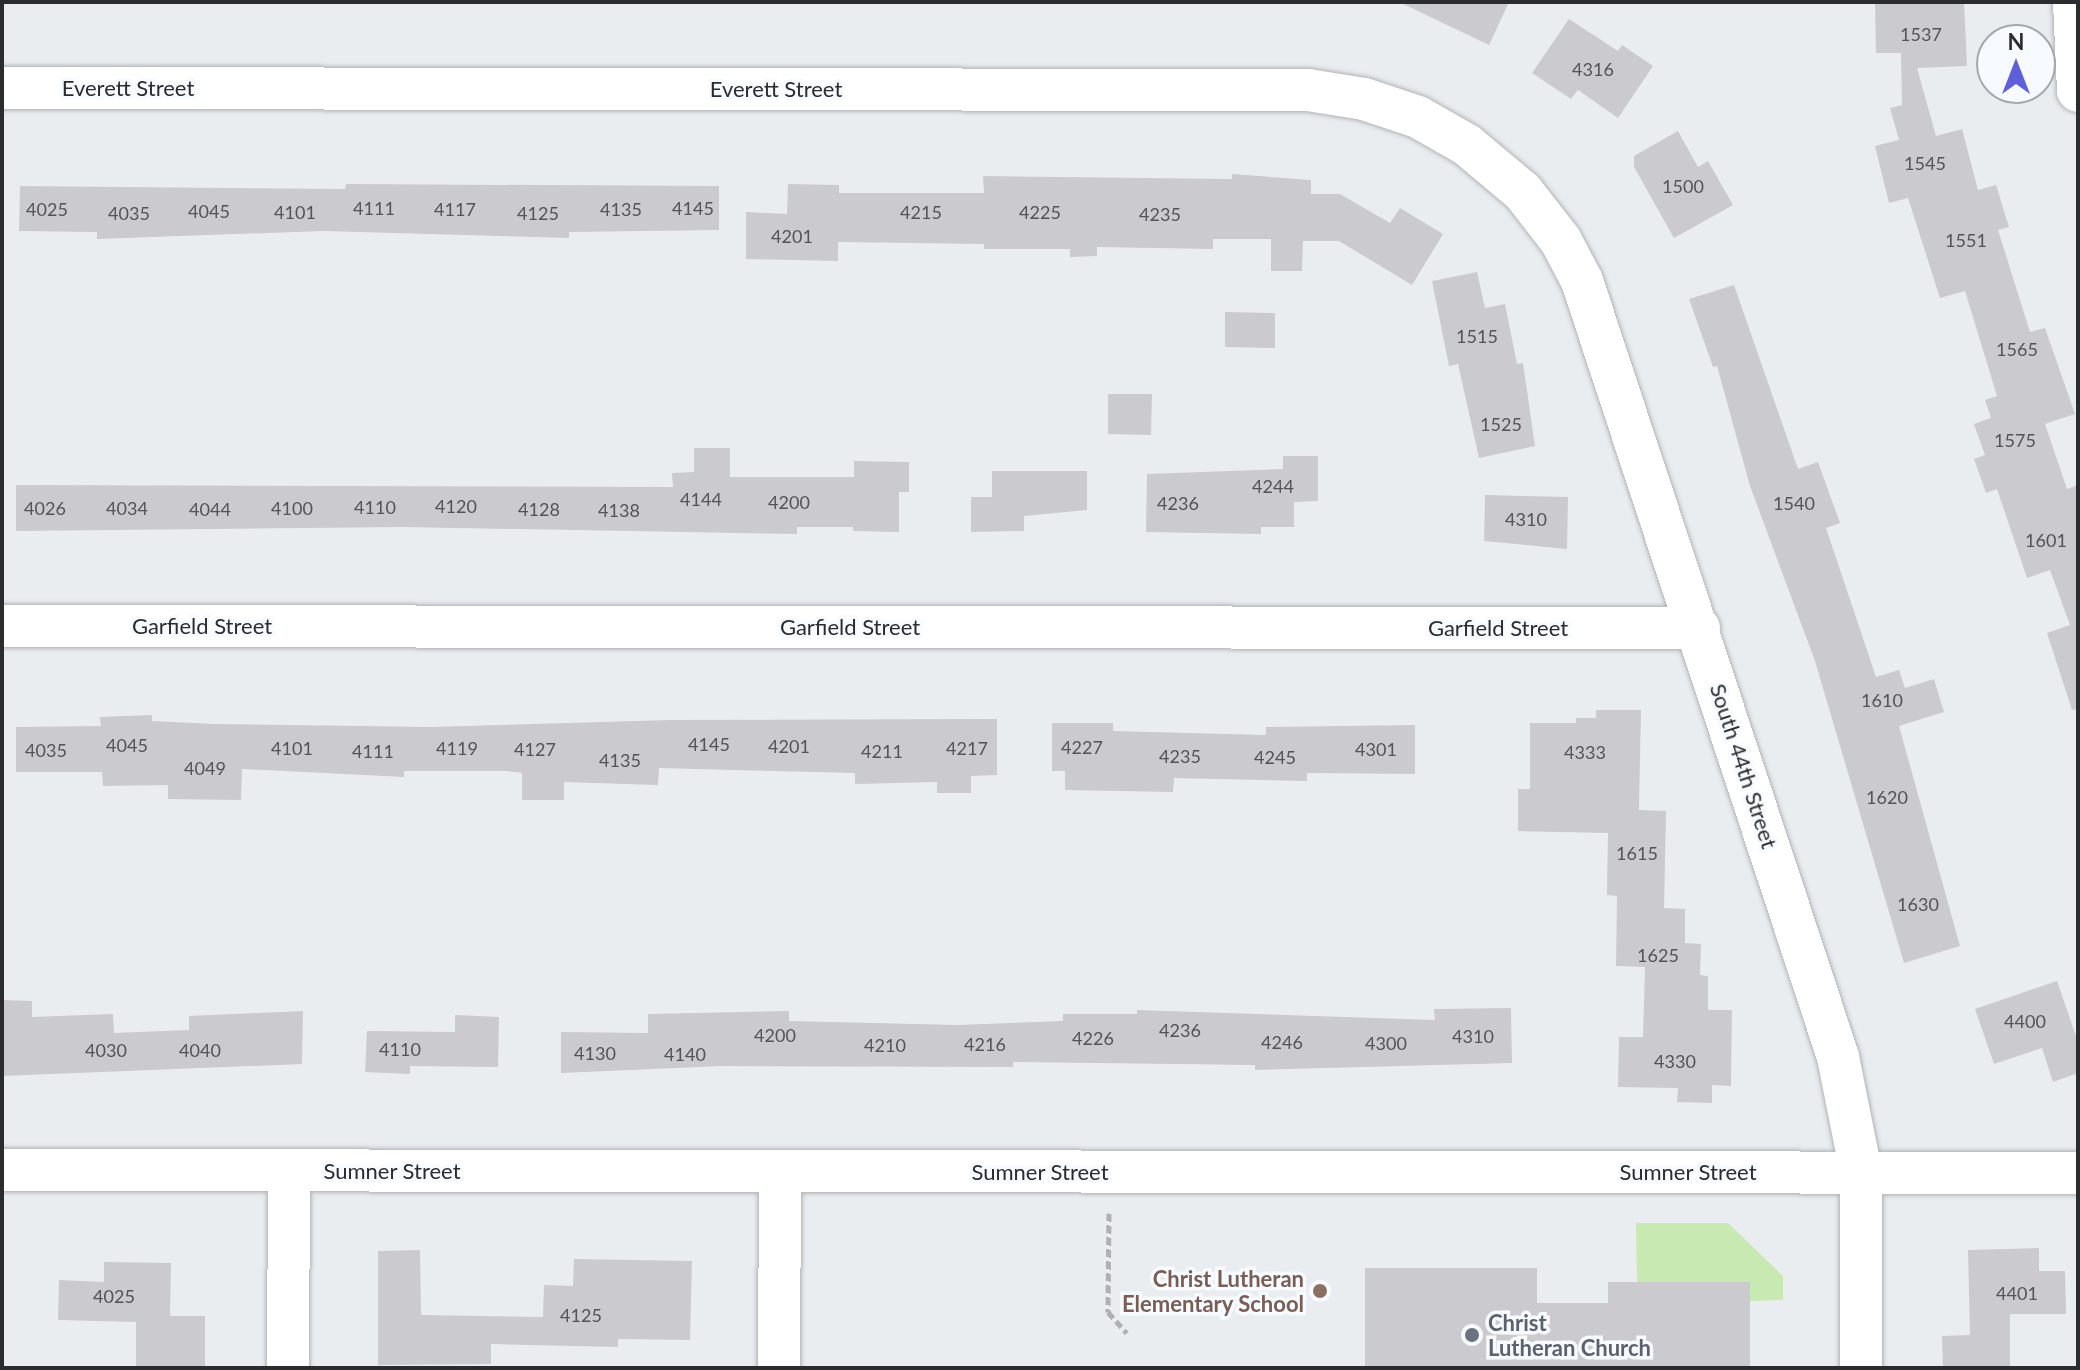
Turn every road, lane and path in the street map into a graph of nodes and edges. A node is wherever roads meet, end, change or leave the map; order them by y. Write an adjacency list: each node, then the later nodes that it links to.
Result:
1 (2074, 2): 3 (street)
2 (2, 88): 4 (street, Everett Street)
3 (2078, 91)
4 (1523, 192): 6 (street, South 44th Street)
5 (2, 626): 6 (street, Garfield Street)
6 (1699, 628): 10 (street, South 44th Street)
7 (2, 1170): 8 (street, Sumner Street)
8 (289, 1171): 9 (street, Sumner Street); 14 (street)
9 (780, 1172): 10 (street, Sumner Street); 15 (street)
10 (1861, 1172): 11 (street, Sumner Street); 16 (street, South 44th Street)
11 (2078, 1173)
12 (1109, 1213): 13 (path)
13 (1127, 1333)
14 (288, 1368)
15 (779, 1368)
16 (1861, 1368)

